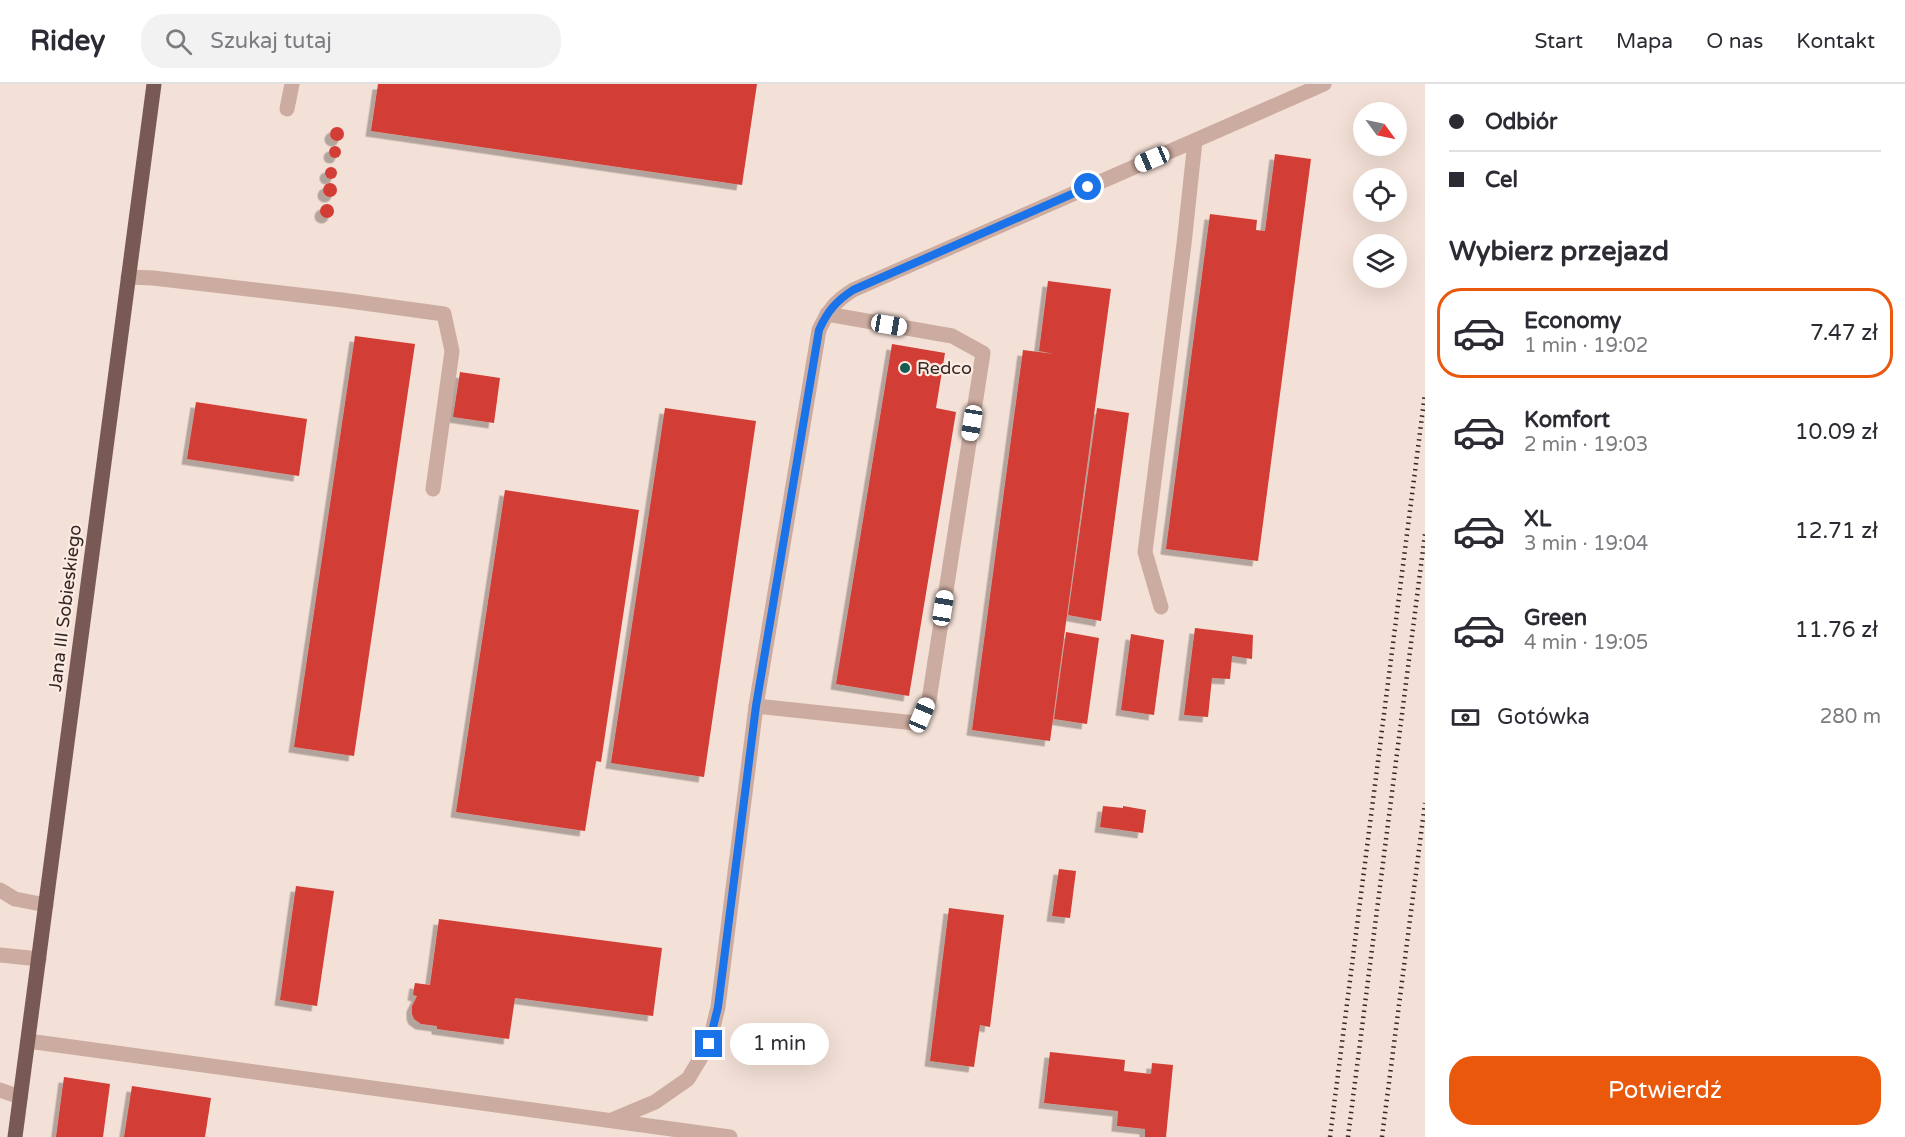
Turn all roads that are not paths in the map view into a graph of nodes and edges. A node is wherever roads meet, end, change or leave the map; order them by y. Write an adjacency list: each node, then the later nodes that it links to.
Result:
1 (154, 84): 6 (main road, Jana III Sobieskiego)
2 (292, 84): 4 (lane)
3 (1324, 84): 5 (lane)
4 (287, 109)
5 (1194, 141): 7 (lane); 9 (lane)
6 (128, 277): 8 (lane); 12 (main road, Jana III Sobieskiego)
7 (827, 314): 10 (lane); 10 (lane)
8 (433, 489)
9 (1161, 607)
10 (756, 706): 18 (lane)
11 (0, 890): 12 (lane)
12 (46, 904): 14 (main road, Jana III Sobieskiego)
13 (0, 955): 14 (lane)
14 (39, 959): 15 (main road, Jana III Sobieskiego)
15 (28, 1041): 17 (main road, Jana III Sobieskiego); 18 (lane)
16 (0, 1090): 17 (lane)
17 (20, 1097): 19 (main road, Jana III Sobieskiego)
18 (612, 1120): 20 (lane)
19 (15, 1137)
20 (730, 1137)

